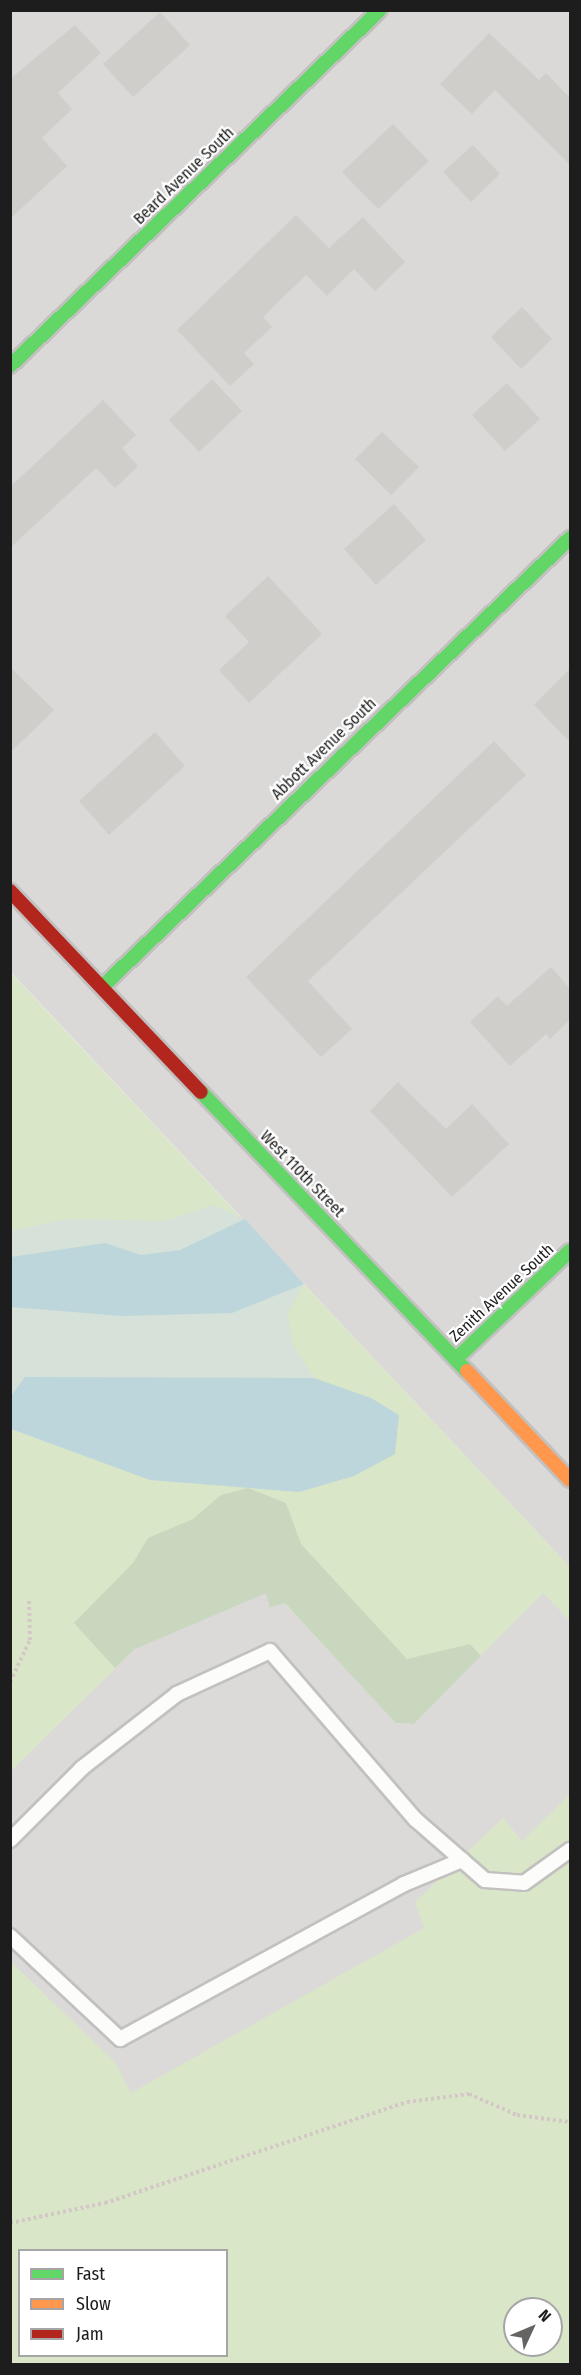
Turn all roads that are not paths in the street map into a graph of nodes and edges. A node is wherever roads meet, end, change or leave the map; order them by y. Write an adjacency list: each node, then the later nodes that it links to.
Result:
1 (380, 10): 2 (street, Beard Avenue South)
2 (10, 366)
3 (570, 537): 5 (street, Abbott Avenue South)
4 (10, 891): 5 (street, West 110th Street)
5 (102, 987): 7 (street, West 110th Street)
6 (570, 1251): 7 (street, Zenith Avenue South)
7 (456, 1359): 8 (street, West 110th Street)
8 (570, 1480)
9 (10, 1840): 11 (lane)
10 (570, 1850): 11 (lane)
11 (462, 1860): 12 (lane)
12 (10, 1936)

